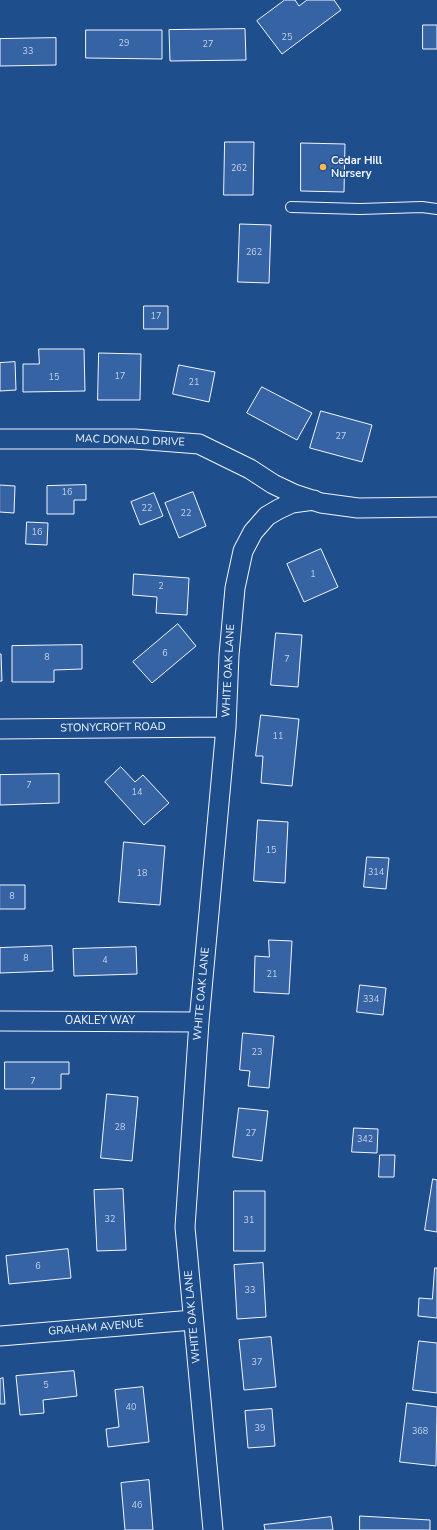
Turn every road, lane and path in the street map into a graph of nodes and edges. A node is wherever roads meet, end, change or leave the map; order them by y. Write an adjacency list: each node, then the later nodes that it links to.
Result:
1 (291, 207): 2 (lane)
2 (437, 209)
3 (0, 439): 4 (street, MAC DONALD DRIVE)
4 (314, 500): 5 (street, MAC DONALD DRIVE); 6 (street, WHITE OAK LANE)
5 (437, 507)
6 (226, 727): 7 (street, STONYCROFT ROAD); 9 (street, WHITE OAK LANE)
7 (0, 730)
8 (0, 1021): 9 (street, OAKLEY WAY)
9 (199, 1022): 10 (street, WHITE OAK LANE)
10 (193, 1320): 11 (street, GRAHAM AVENUE); 12 (street, WHITE OAK LANE)
11 (0, 1336)
12 (213, 1530)

